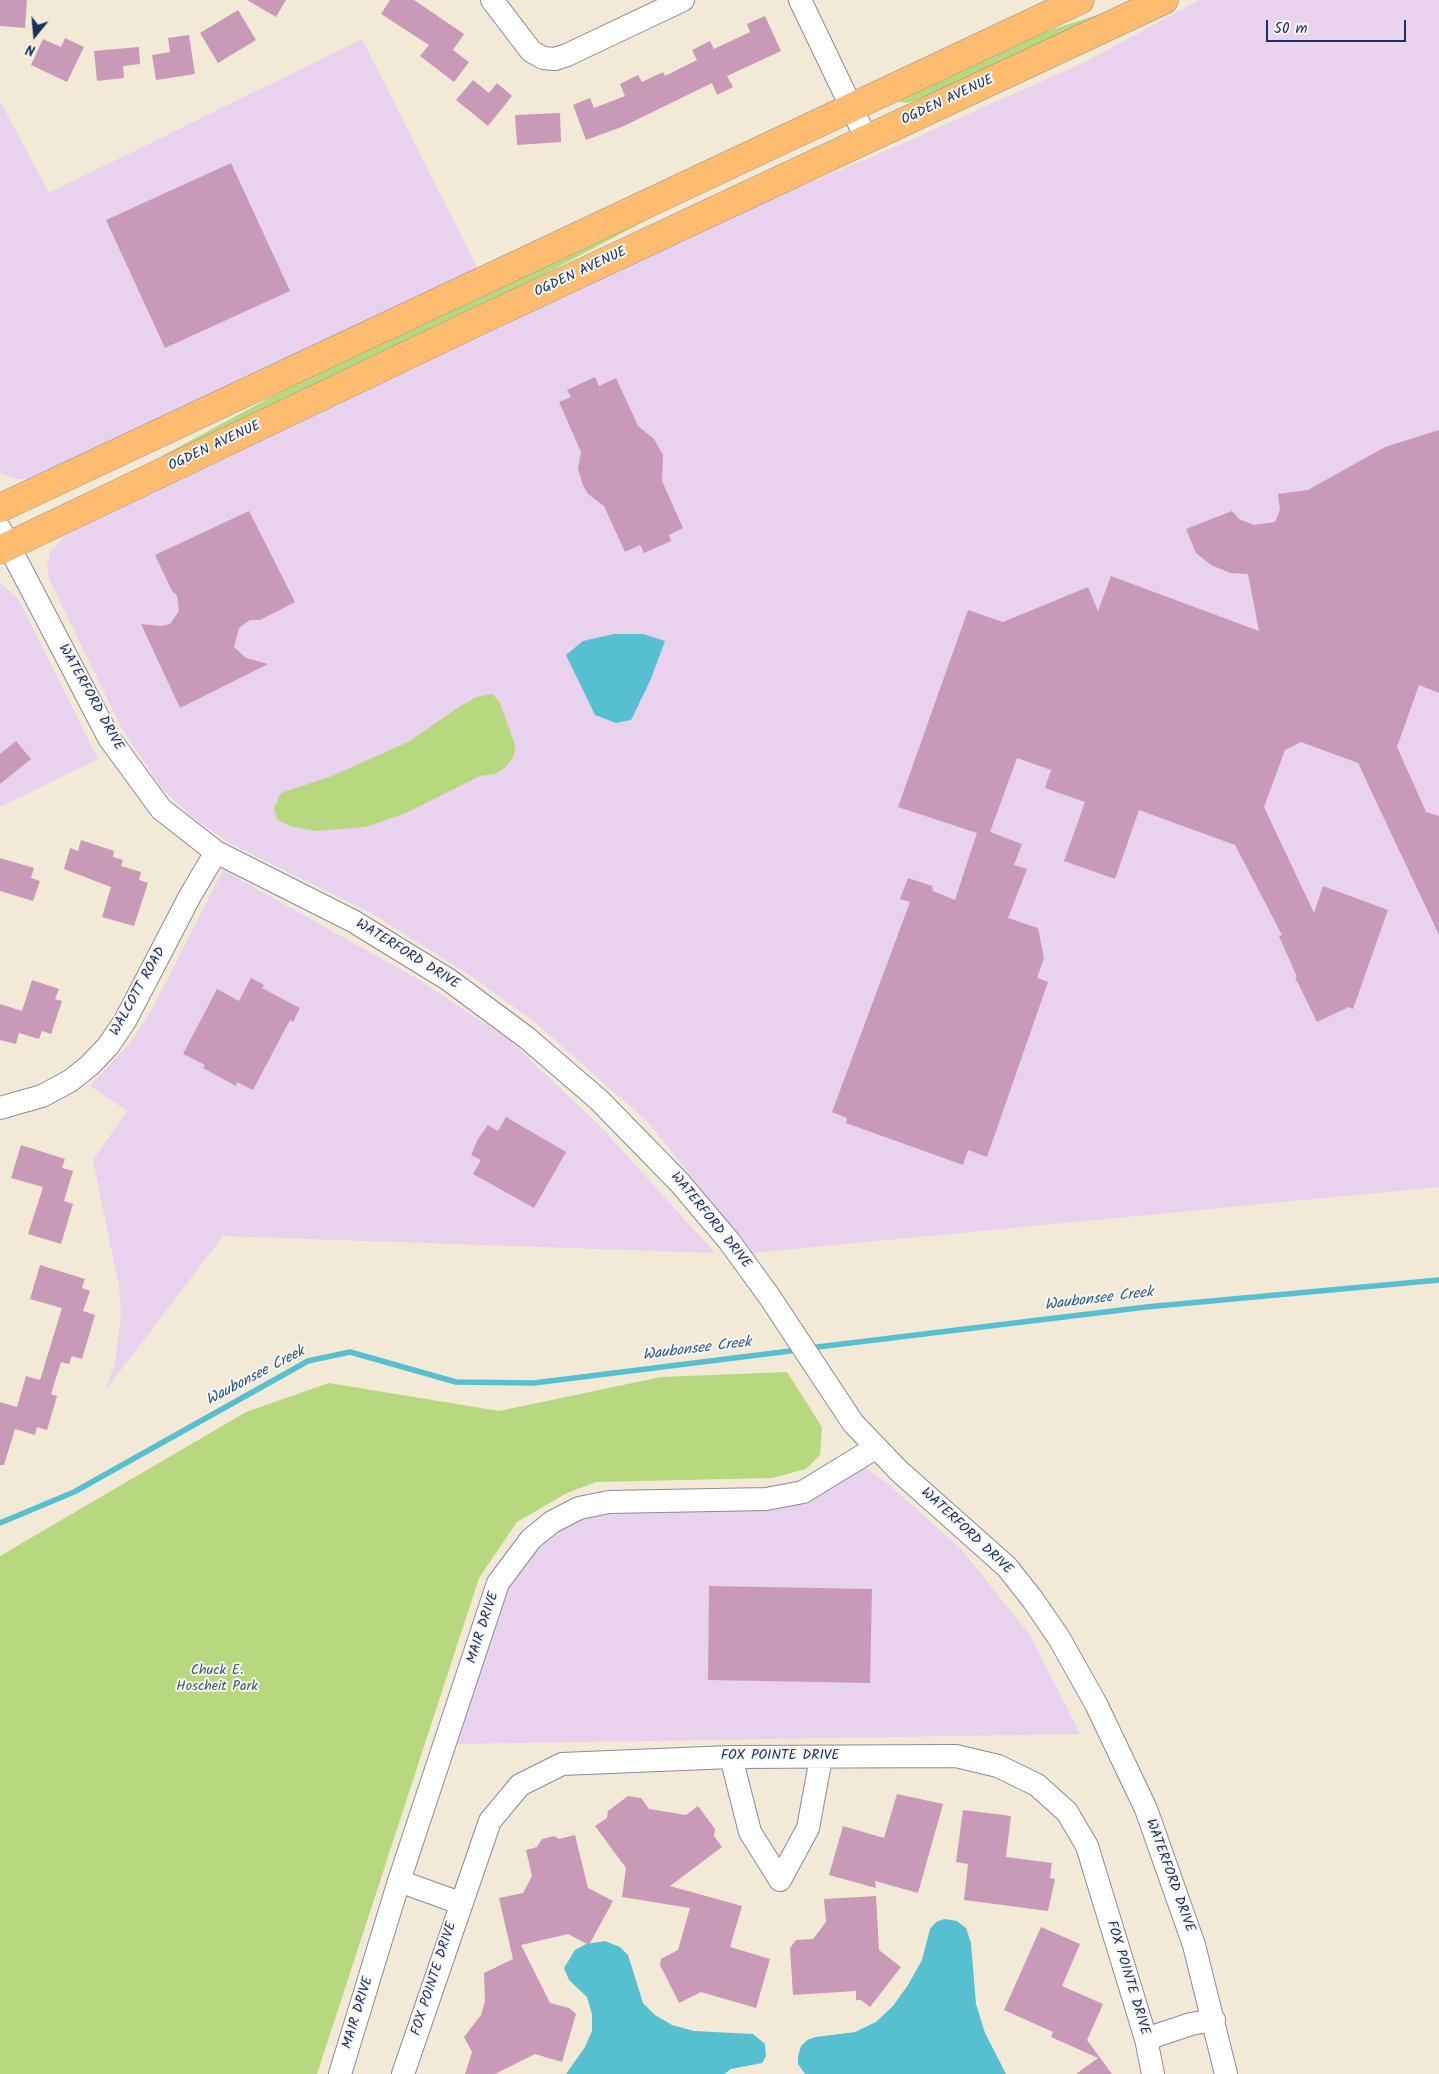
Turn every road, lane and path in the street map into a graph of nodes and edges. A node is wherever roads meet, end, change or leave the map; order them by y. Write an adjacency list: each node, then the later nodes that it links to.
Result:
1 (492, 0): 2 (street)
2 (683, 0)
3 (800, 0): 6 (street)
4 (1080, 0): 6 (main road)
5 (1164, 0): 7 (main road, OGDEN AVENUE)
6 (851, 106): 7 (street); 8 (main road)
7 (867, 140): 9 (main road, OGDEN AVENUE)
8 (0, 508)
9 (3, 542): 10 (street, WATERFORD DRIVE)
10 (216, 852): 11 (street, WALCOTT ROAD); 12 (street, WATERFORD DRIVE)
11 (0, 1108)
12 (875, 1448): 15 (street, MAIR DRIVE); 17 (street, WATERFORD DRIVE)
13 (731, 1756): 14 (street, FOX POINTE DRIVE); 14 (street); 16 (street, FOX POINTE DRIVE)
14 (821, 1758): 18 (street, FOX POINTE DRIVE)
15 (399, 1881): 16 (street); 19 (street, MAIR DRIVE)
16 (460, 1903): 20 (street, FOX POINTE DRIVE)
17 (1214, 2020): 18 (street); 22 (street, WATERFORD DRIVE)
18 (1146, 2039): 21 (street, FOX POINTE DRIVE)
19 (340, 2074)
20 (403, 2074)
21 (1153, 2074)
22 (1226, 2074)

